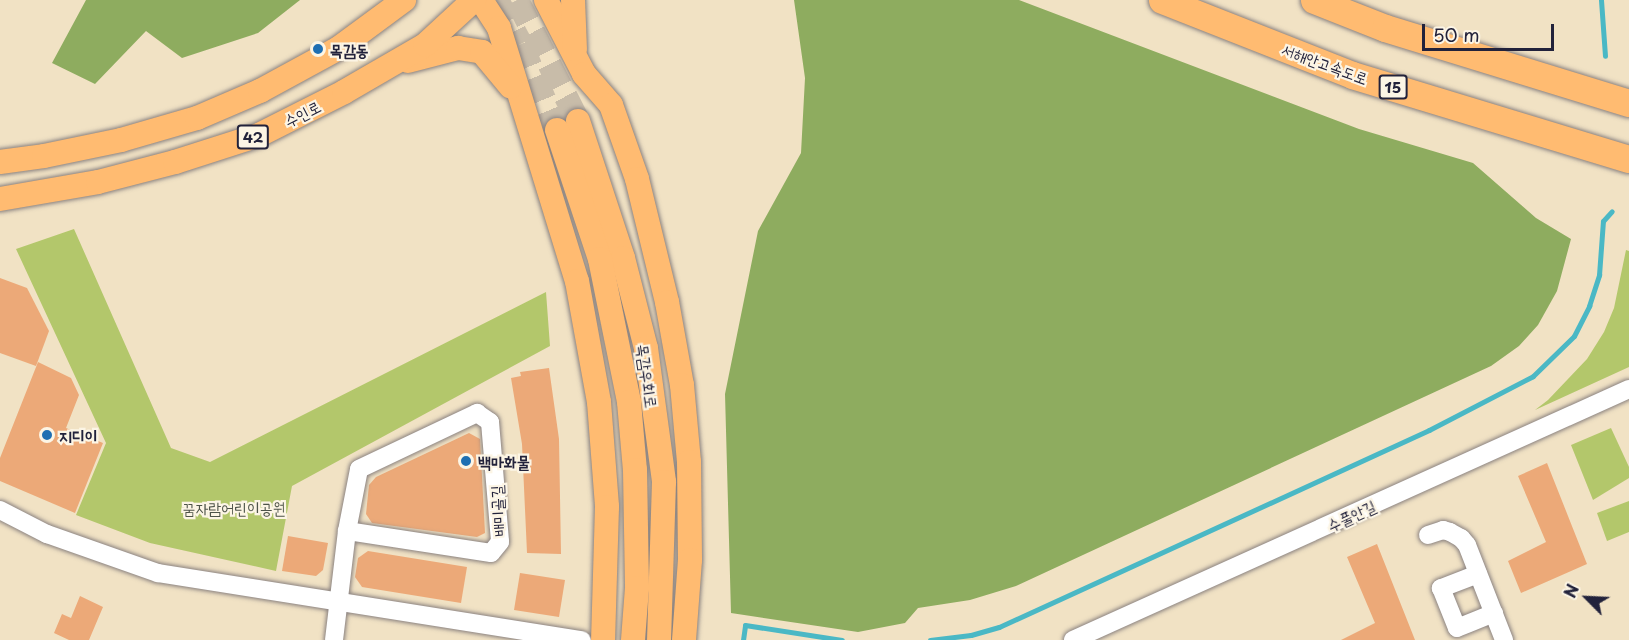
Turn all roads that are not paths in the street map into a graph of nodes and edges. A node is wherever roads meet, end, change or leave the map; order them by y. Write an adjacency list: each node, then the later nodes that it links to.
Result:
1 (377, 0): 9 (main road)
2 (404, 0): 9 (main road, 42)
3 (474, 0): 11 (main road, 수인로 / 42)
4 (481, 0): 12 (main road)
5 (546, 0): 10 (main road)
6 (573, 0): 10 (main road)
7 (1162, 0): 14 (highway, 서해안고속도로 / 15)
8 (1314, 0): 13 (highway)
9 (339, 48): 15 (main road, 42)
10 (575, 55): 29 (main road)
11 (386, 67): 12 (main road); 16 (main road, 수인로 / 42)
12 (517, 94): 26 (main road)
13 (1629, 103)
14 (1629, 159)
15 (0, 162)
16 (0, 199)
17 (1629, 389): 30 (street, 수풀안길)
18 (0, 510): 22 (street)
19 (347, 531): 19 (street, 배미골길); 22 (street, 배미골길)
20 (1428, 535): 21 (street)
21 (1478, 574): 23 (street); 23 (street)
22 (340, 604): 24 (street, 배미골길); 25 (street)
23 (1494, 613): 31 (street)
24 (334, 640)
25 (582, 640)
26 (603, 640)
27 (633, 640): 28 (main road, 목감우회로)
28 (659, 640)
29 (684, 640)
30 (1073, 640)
31 (1504, 640)

